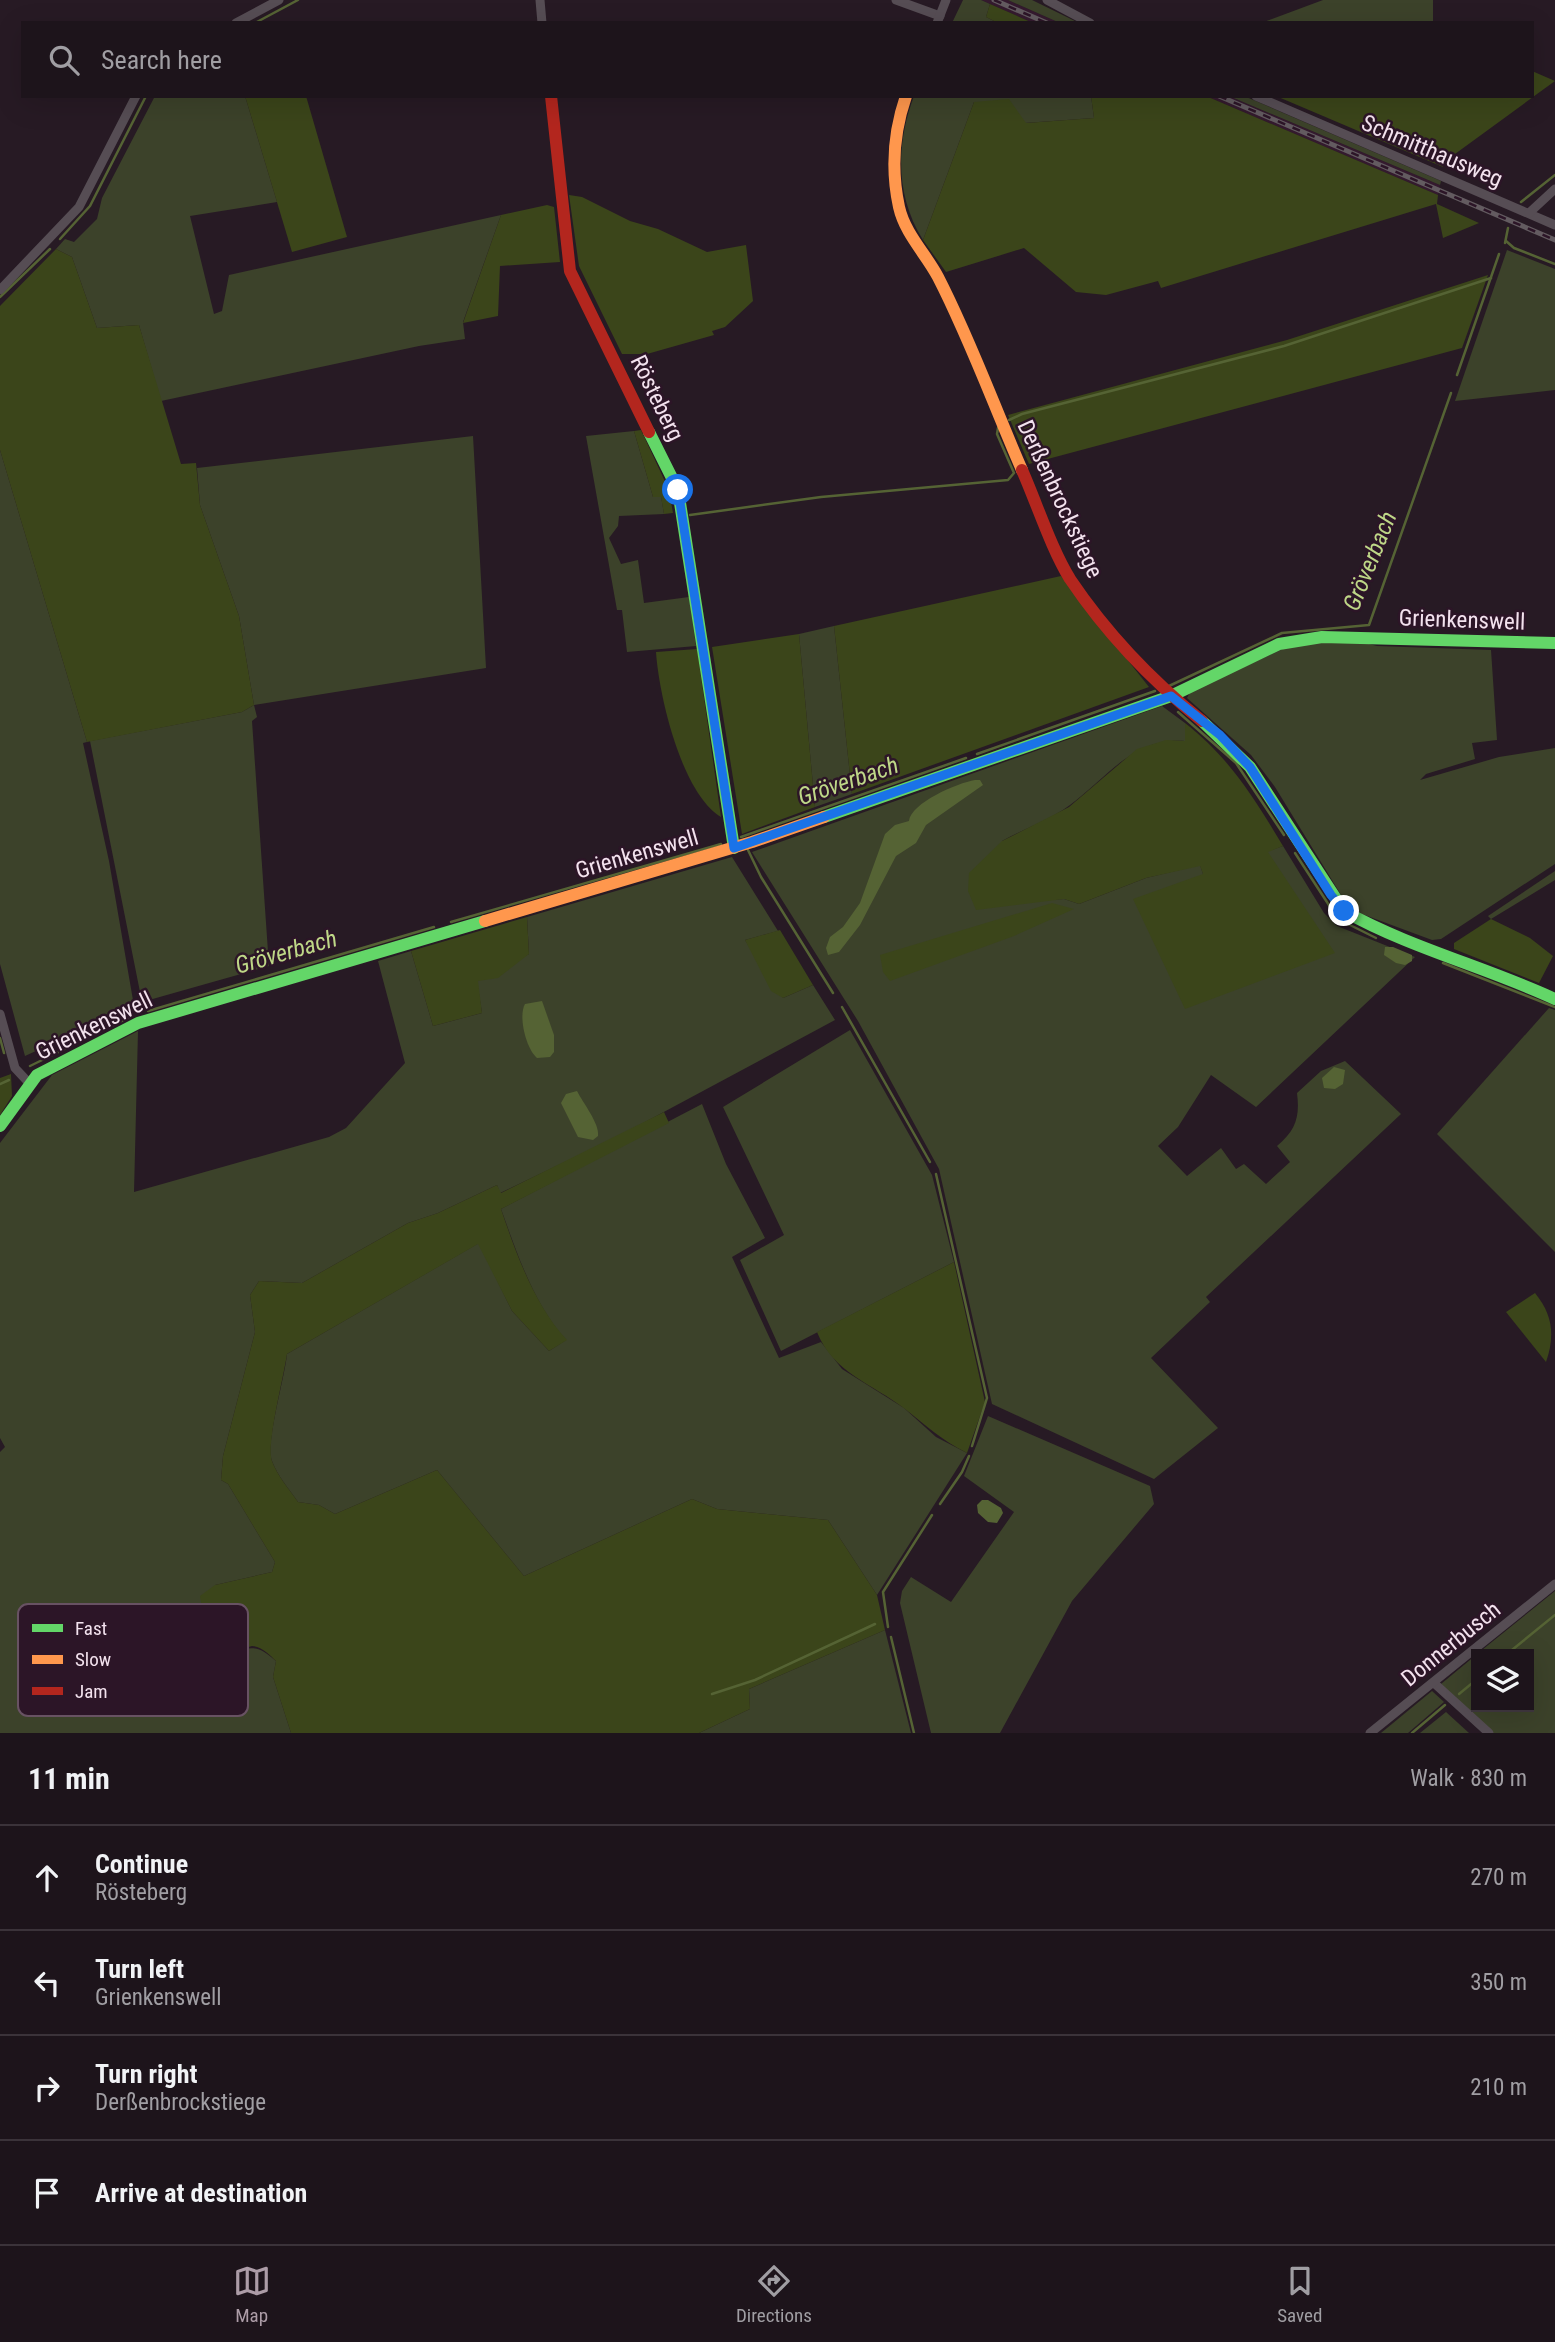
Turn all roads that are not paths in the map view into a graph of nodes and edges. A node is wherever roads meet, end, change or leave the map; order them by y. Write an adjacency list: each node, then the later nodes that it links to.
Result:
1 (279, 0): 7 (street)
2 (540, 0): 8 (street)
3 (895, 0): 6 (street)
4 (946, 0): 6 (street)
5 (1047, 0): 9 (street)
6 (938, 19)
7 (240, 21)
8 (542, 21)
9 (1086, 21)
10 (135, 98): 17 (street)
11 (551, 98): 20 (street, Rösteberg)
12 (905, 98): 19 (street, Derßenbrockstiege)
13 (1261, 98): 15 (street, Schmitthausweg)
14 (1555, 189): 15 (street)
15 (1529, 213): 16 (street, Schmitthausweg)
16 (1555, 225)
17 (0, 290)
18 (1555, 643): 19 (street, Grienkenswell)
19 (1171, 696): 20 (street, Grienkenswell); 21 (street, Derßenbrockstiege)
20 (734, 848): 23 (street, Grienkenswell)
21 (1555, 999)
22 (0, 1014): 23 (street)
23 (29, 1083): 24 (street, Grienkenswell)
24 (0, 1126)
25 (1555, 1584): 26 (street, Donnerbusch)
26 (1434, 1683): 27 (street, Donnerbusch); 28 (street)
27 (1370, 1733)
28 (1489, 1733)

